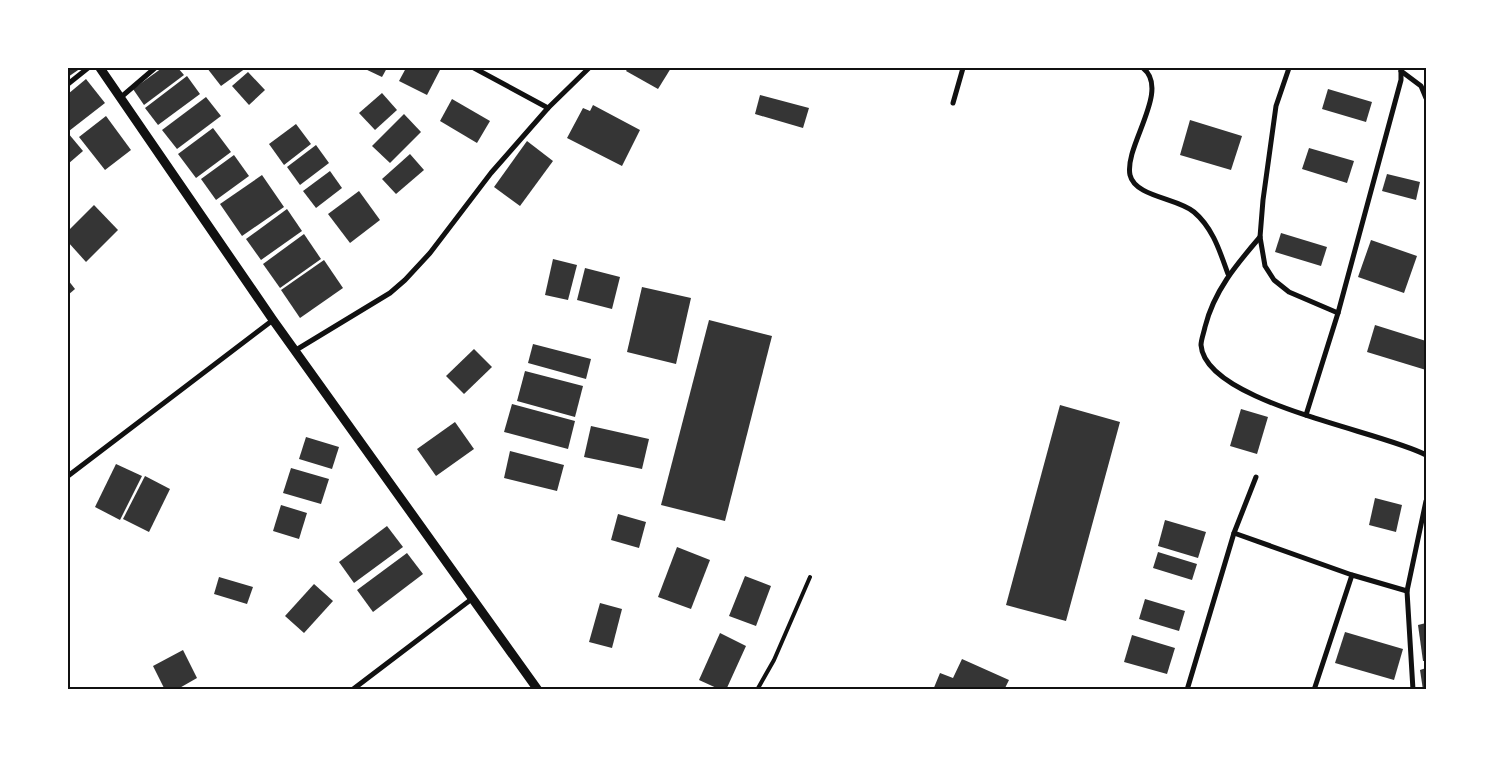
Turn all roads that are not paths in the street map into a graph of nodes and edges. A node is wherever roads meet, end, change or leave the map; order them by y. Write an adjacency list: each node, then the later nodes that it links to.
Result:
1 (88, 68): 10 (street)
2 (100, 68): 11 (street)
3 (155, 68): 11 (street)
4 (474, 68): 14 (street)
5 (589, 68): 14 (street)
6 (963, 68): 13 (street)
7 (1143, 68): 16 (street)
8 (1289, 68): 15 (street)
9 (1401, 69): 12 (street); 17 (street)
10 (68, 84)
11 (120, 98): 18 (street)
12 (1426, 98)
13 (953, 103)
14 (548, 108): 19 (street)
15 (1260, 237): 16 (street); 17 (street)
16 (1228, 274): 20 (street)
17 (1338, 312): 20 (street)
18 (273, 320): 19 (street); 22 (street)
19 (296, 350): 29 (street)
20 (1306, 414): 21 (street)
21 (1426, 455)
22 (68, 476)
23 (1256, 477): 25 (street)
24 (1426, 501): 28 (street)
25 (1234, 533): 26 (street); 33 (street)
26 (1352, 575): 28 (street); 34 (street)
27 (810, 577): 32 (lane)
28 (1407, 591): 35 (street)
29 (473, 598): 30 (street); 31 (street)
30 (352, 690)
31 (538, 690)
32 (757, 690)
33 (1187, 690)
34 (1314, 690)
35 (1413, 690)

